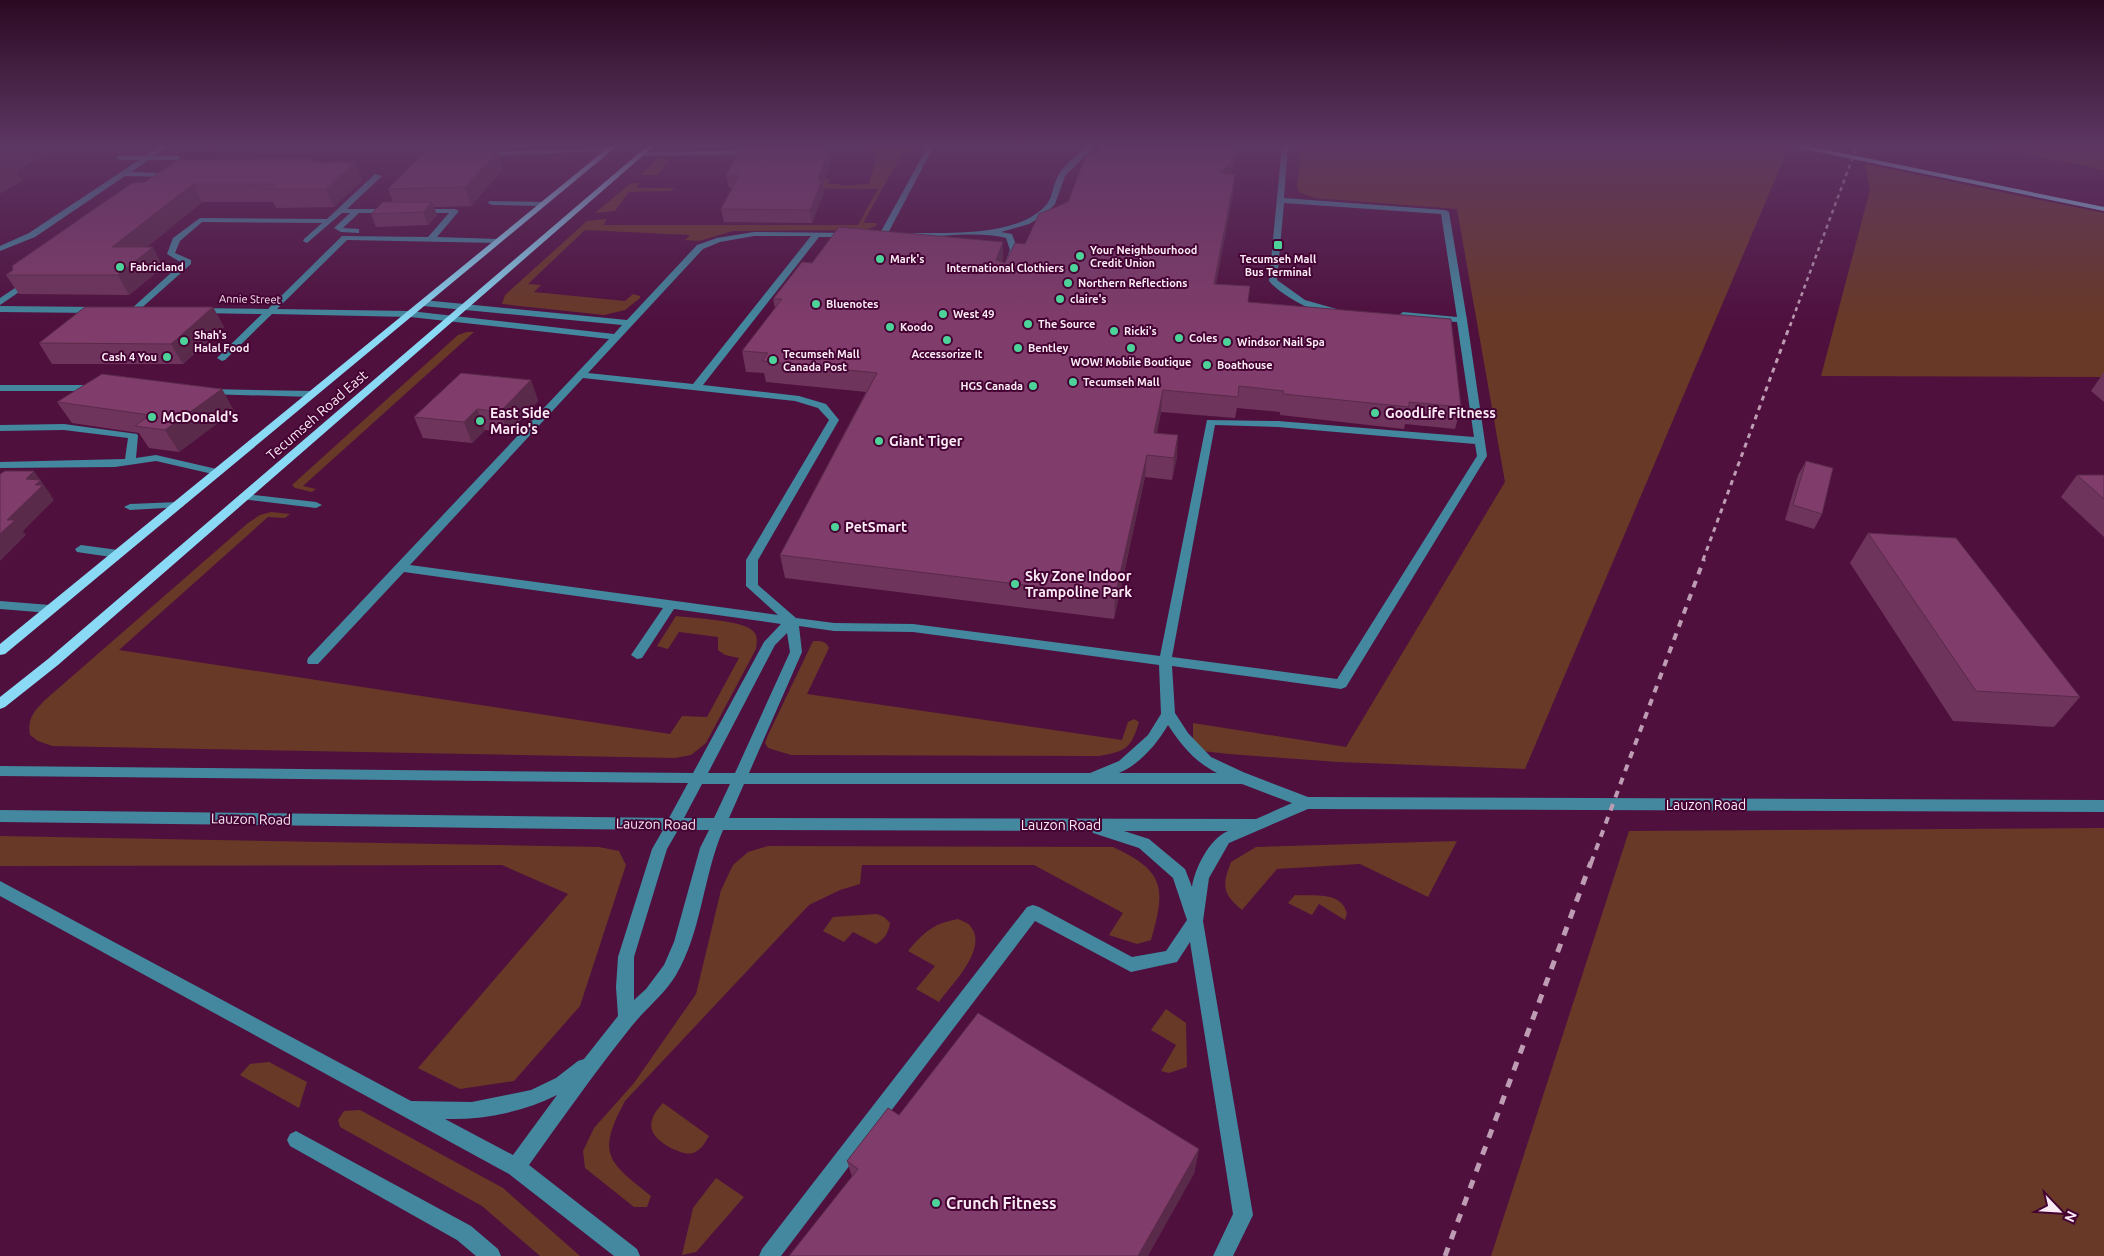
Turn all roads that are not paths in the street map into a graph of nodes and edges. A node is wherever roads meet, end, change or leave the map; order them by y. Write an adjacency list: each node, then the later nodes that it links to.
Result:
1 (542, 204): 22 (main road, Tecumseh Road East)
2 (77, 205): 23 (street)
3 (348, 205): 11 (street)
4 (582, 205): 28 (main road, Tecumseh Road East)
5 (899, 205): 18 (street)
6 (1050, 205): 16 (street)
7 (1280, 205): 34 (street)
8 (1344, 205): 38 (street)
9 (2083, 205): 10 (main road)
10 (2104, 209)
11 (341, 211): 12 (street); 15 (street)
12 (357, 211): 13 (street); 19 (street)
13 (397, 211)
14 (406, 211): 20 (street)
15 (330, 221): 21 (street); 31 (street)
16 (993, 232): 18 (street); 24 (street)
17 (816, 235): 18 (street); 39 (street); 43 (street)
18 (883, 235)
19 (408, 238): 20 (street); 33 (street)
20 (431, 239): 22 (street)
21 (307, 241)
22 (498, 241): 27 (main road, Tecumseh Road East)
23 (0, 249)
24 (1005, 272)
25 (21, 288): 26 (street)
26 (0, 302)
27 (423, 303): 28 (street); 35 (main road, Tecumseh Road East)
28 (464, 307): 37 (main road, Tecumseh Road East); 39 (street)
29 (0, 309): 30 (street)
30 (106, 310)
31 (154, 310)
32 (182, 310): 33 (street, Annie Street)
33 (270, 310): 35 (street, Annie Street); 41 (street)
34 (1350, 311)
35 (410, 314): 37 (street, Annie Street); 47 (main road, Tecumseh Road East)
36 (1397, 315): 38 (street)
37 (449, 319): 40 (street, Annie Street); 55 (main road, Tecumseh Road East)
38 (1463, 320): 51 (street)
39 (629, 323): 40 (street)
40 (616, 337): 42 (street)
41 (222, 358)
42 (581, 374): 43 (street); 61 (street)
43 (696, 387): 65 (street)
44 (0, 388): 45 (street)
45 (108, 388)
46 (199, 392): 47 (street)
47 (313, 394): 54 (main road, Tecumseh Road East)
48 (0, 428): 49 (street)
49 (22, 428): 50 (street); 52 (street)
50 (0, 436)
51 (1480, 441): 69 (street); 69 (street)
52 (130, 462): 53 (street); 54 (street)
53 (0, 465)
54 (217, 472): 56 (main road, Tecumseh Road East)
55 (245, 497): 57 (street); 70 (main road, Tecumseh Road East)
56 (178, 505): 58 (street); 60 (main road, Tecumseh Road East)
57 (316, 505)
58 (130, 507)
59 (80, 549): 60 (street)
60 (118, 554): 64 (main road, Tecumseh Road East)
61 (401, 568): 62 (street); 68 (street)
62 (671, 605): 65 (street); 67 (street)
63 (0, 606): 64 (street)
64 (50, 610): 66 (main road, Tecumseh Road East)
65 (792, 621): 69 (street); 73 (street); 74 (street)
66 (0, 651)
67 (637, 655)
68 (313, 661)
69 (1165, 661): 71 (street)
70 (0, 704)
71 (1168, 714): 75 (street); 76 (street)
72 (0, 771): 73 (street, Lauzon Road)
73 (699, 778): 74 (street, Lauzon Road); 80 (street)
74 (739, 778): 76 (street, Lauzon Road); 81 (street)
75 (1243, 778): 76 (street, Lauzon Road); 77 (street, Lauzon Road)
76 (1086, 780)
77 (1307, 802): 78 (street, Lauzon Road); 83 (street, Lauzon Road)
78 (2104, 806)
79 (0, 816): 80 (street, Lauzon Road)
80 (674, 824): 81 (street, Lauzon Road); 86 (street)
81 (718, 824): 82 (street, Lauzon Road); 86 (street)
82 (1083, 825): 83 (street, Lauzon Road); 85 (street)
83 (1258, 825): 85 (street)
84 (0, 888): 88 (street)
85 (1195, 921): 93 (street); 94 (street)
86 (627, 1018): 87 (street)
87 (596, 1057): 88 (street); 90 (street)
88 (408, 1109): 90 (street)
89 (296, 1140): 91 (street)
90 (516, 1167): 92 (street)
91 (491, 1256)
92 (630, 1256)
93 (769, 1256)
94 (1223, 1256)

